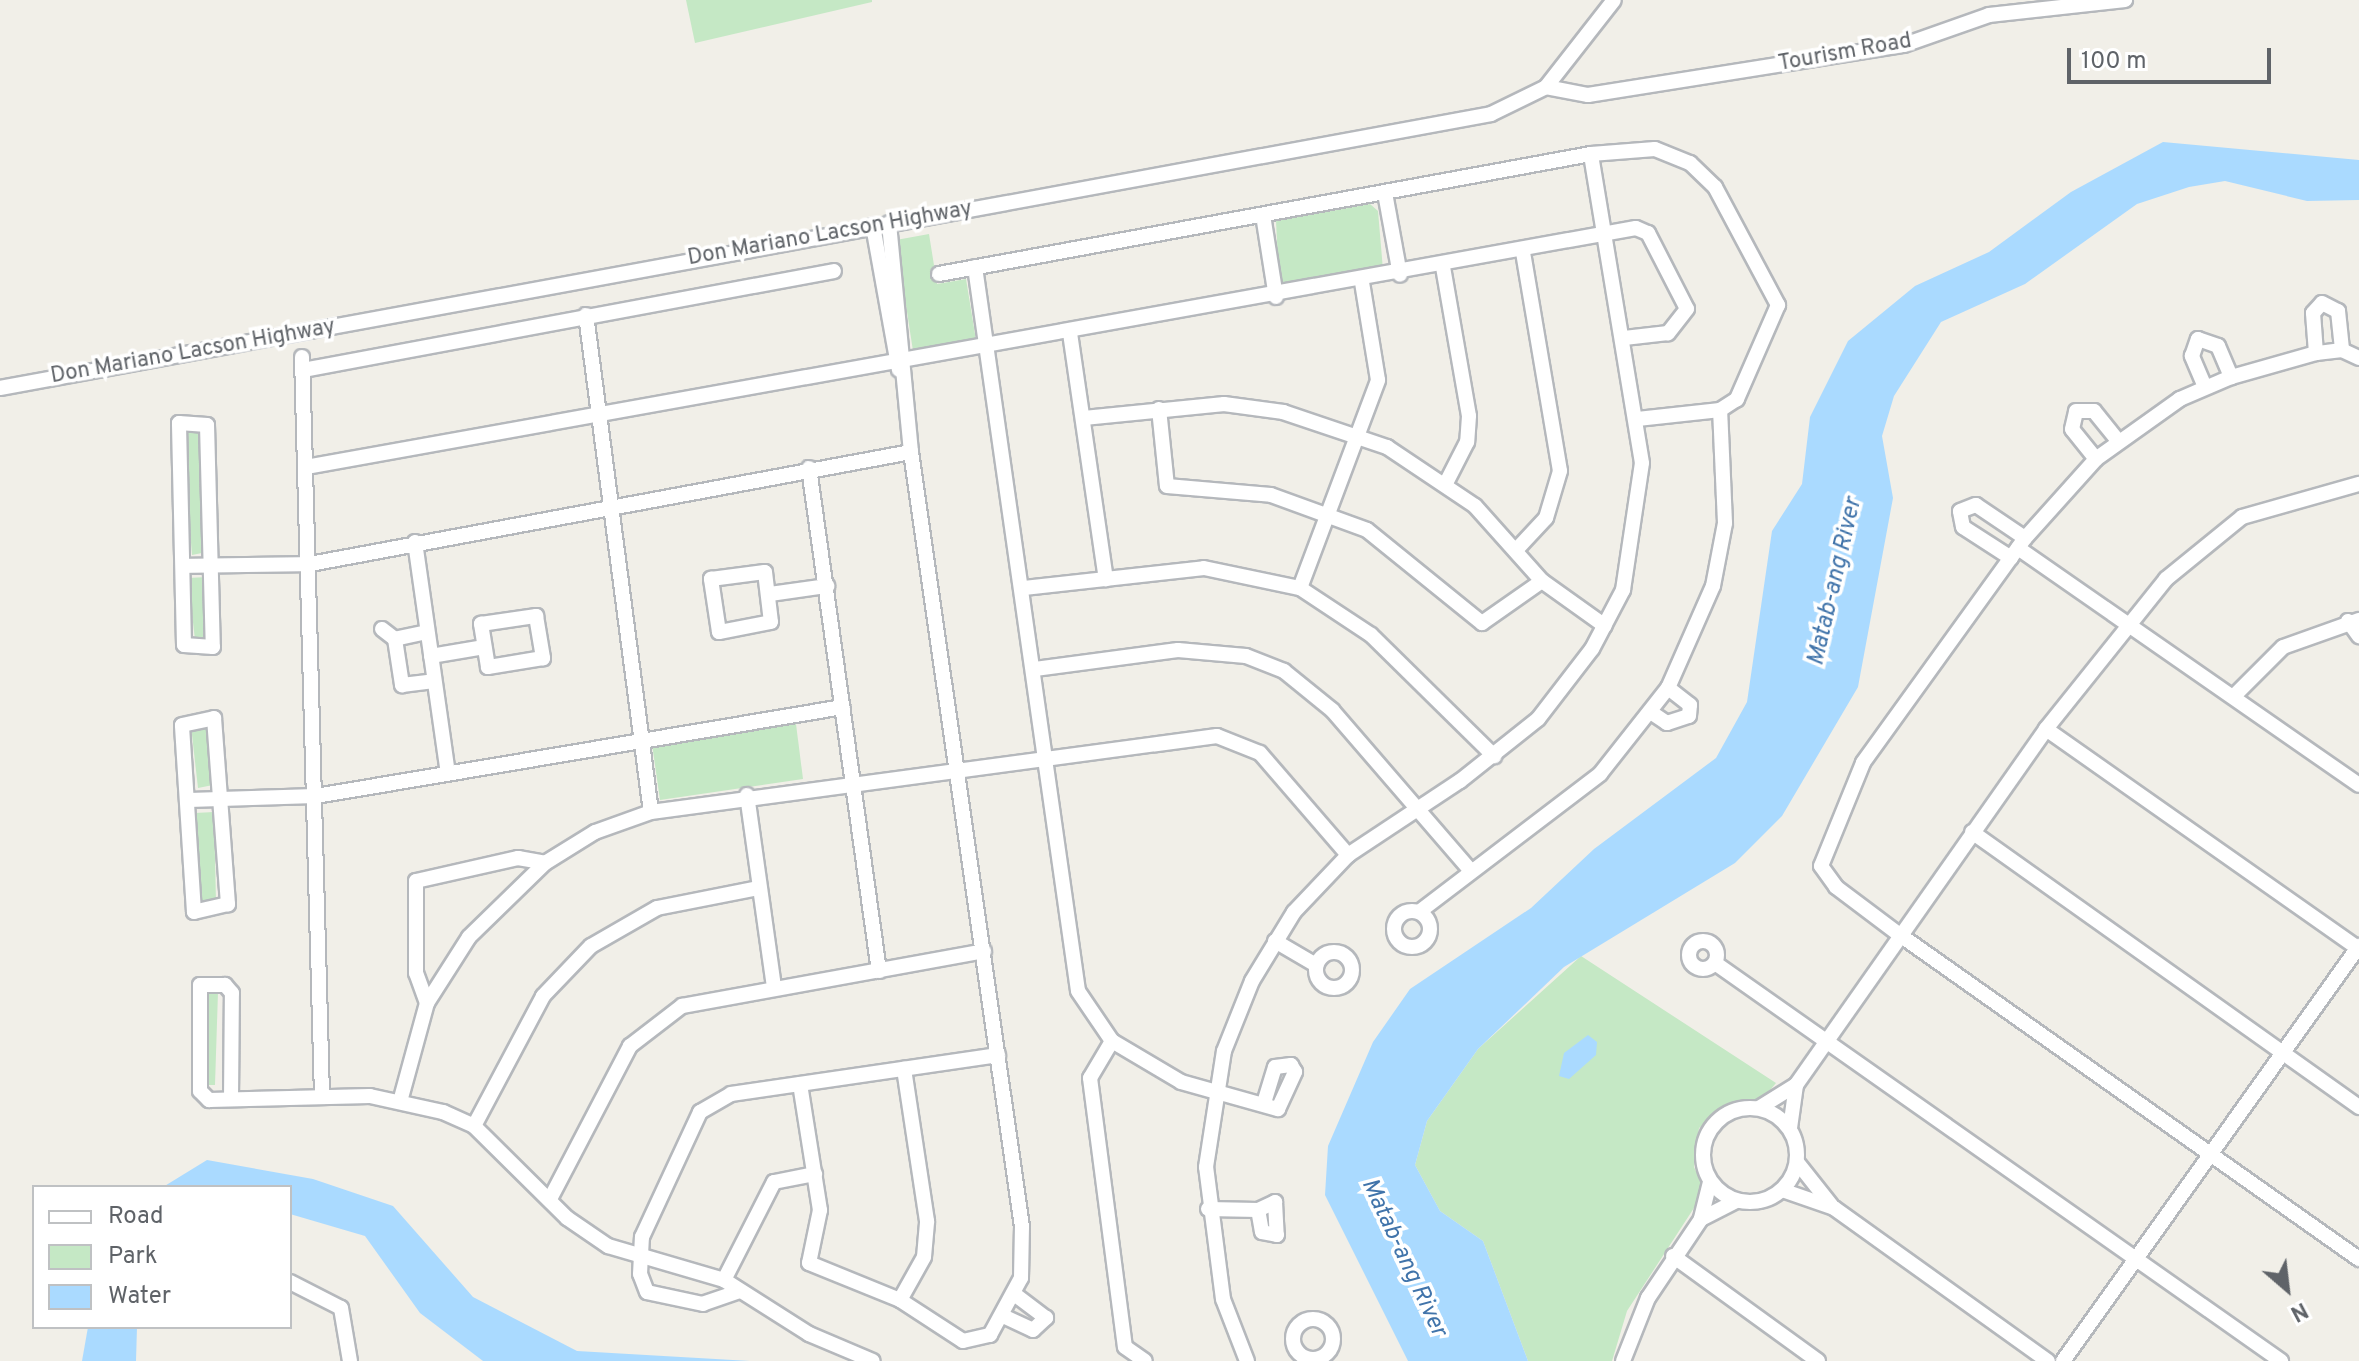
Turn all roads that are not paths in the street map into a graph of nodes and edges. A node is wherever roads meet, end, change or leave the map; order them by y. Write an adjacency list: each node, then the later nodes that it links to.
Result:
1 (1614, 0): 3 (street, Don Mariano Lacson Highway)
2 (2125, 0): 3 (street, Tourism Road)
3 (1546, 87): 7 (street, Don Mariano Lacson Highway)
4 (1591, 154): 5 (street); 9 (street); 32 (street)
5 (1385, 193): 6 (street); 16 (street)
6 (1263, 215): 12 (street); 18 (street)
7 (889, 223): 8 (street, Don Mariano Lacson Highway); 10 (street)
8 (873, 226): 10 (street); 28 (street, Don Mariano Lacson Highway)
9 (1604, 233): 11 (street); 21 (street); 21 (street)
10 (884, 242): 26 (street)
11 (1523, 252): 13 (street); 46 (street)
12 (975, 267): 15 (street); 22 (street)
13 (1443, 267): 16 (street); 41 (street)
14 (834, 271): 19 (street)
15 (939, 274)
16 (1400, 275): 17 (street)
17 (1362, 282): 18 (street); 35 (street)
18 (1276, 297): 20 (street)
19 (586, 315): 30 (street); 39 (street)
20 (1070, 333): 22 (street); 33 (street)
21 (1624, 338): 34 (street)
22 (988, 347): 26 (street); 54 (street)
23 (2342, 350): 24 (street); 24 (street); 25 (street)
24 (2316, 353): 27 (street)
25 (2359, 358)
26 (901, 361): 30 (street); 37 (street)
27 (2231, 377): 29 (street); 29 (street)
28 (0, 386)
29 (2205, 387): 36 (street)
30 (598, 409): 39 (street); 43 (street)
31 (1159, 409): 33 (street); 35 (street); 44 (street)
32 (1720, 410): 34 (street); 68 (street)
33 (1084, 418): 51 (street)
34 (1637, 419): 59 (street)
35 (1359, 437): 41 (street); 44 (street)
36 (2118, 441): 38 (street); 38 (street)
37 (911, 452): 40 (street); 76 (street)
38 (2096, 459): 47 (street)
39 (306, 467): 48 (street)
40 (809, 468): 43 (street); 53 (street)
41 (1446, 483): 46 (street)
42 (2359, 484): 58 (street)
43 (610, 504): 45 (street); 73 (street)
44 (1331, 515): 52 (street); 55 (street)
45 (415, 542): 48 (street); 61 (street)
46 (1518, 548): 52 (street)
47 (2018, 548): 58 (street); 92 (street)
48 (310, 564): 50 (street); 81 (street)
49 (183, 566): 50 (street); 50 (street); 50 (street)
50 (213, 566)
51 (1106, 579): 54 (street); 55 (street)
52 (1542, 581): 59 (street)
53 (827, 586): 56 (street); 70 (street)
54 (1024, 588): 66 (street)
55 (1300, 588): 75 (street)
56 (770, 594): 56 (street)
57 (2354, 620): 62 (street); 69 (street)
58 (2126, 623): 69 (street); 72 (street)
59 (1605, 626): 75 (street)
60 (382, 629): 63 (street)
61 (427, 632): 63 (street); 65 (street)
62 (2359, 636)
63 (395, 639): 67 (street)
64 (484, 647): 64 (street); 65 (street)
65 (431, 656): 67 (street)
66 (1035, 669): 74 (street); 84 (street)
67 (434, 681): 77 (street)
68 (1668, 688): 71 (street); 71 (street)
69 (2234, 696): 79 (street)
70 (843, 707): 73 (street); 78 (street)
71 (1652, 713): 89 (street)
72 (2046, 729): 86 (street); 94 (street)
73 (642, 737): 77 (street); 85 (street)
74 (1046, 755): 76 (street); 87 (street); 102 (street)
75 (1494, 756): 84 (street)
76 (959, 769): 78 (street); 95 (street)
77 (448, 773): 81 (street)
78 (852, 781): 80 (street); 98 (street)
79 (2359, 785)
80 (747, 795): 85 (street); 90 (street)
81 (316, 796): 82 (street); 109 (street)
82 (220, 798): 83 (street); 83 (street); 83 (street)
83 (188, 800)
84 (1416, 808): 87 (street); 89 (street)
85 (651, 812): 88 (street)
86 (1972, 832): 92 (street); 103 (street)
87 (1348, 855): 93 (street)
88 (545, 863): 100 (street); 100 (street)
89 (1471, 871): 91 (street)
90 (759, 888): 99 (street); 115 (street)
91 (1419, 912)
92 (1900, 935): 101 (street); 117 (street)
93 (1275, 941): 97 (street); 108 (street)
94 (2358, 948): 103 (street)
95 (984, 951): 98 (street); 104 (street)
96 (1715, 963): 101 (street)
97 (1316, 965)
98 (879, 971): 99 (street)
99 (774, 986): 122 (street)
100 (427, 1003): 110 (street)
101 (1828, 1040): 107 (street); 130 (street)
102 (1112, 1041): 108 (street); 140 (street)
103 (2282, 1054): 113 (street); 117 (street)
104 (998, 1055): 105 (street); 135 (street)
105 (904, 1069): 106 (street); 136 (street)
106 (800, 1084): 119 (street); 129 (street)
107 (1796, 1085): 114 (street); 116 (street)
108 (1215, 1090): 112 (street); 125 (street)
109 (322, 1096): 110 (street); 111 (street)
110 (401, 1098): 115 (street)
111 (231, 1099): 111 (street)
112 (1265, 1100)
113 (2359, 1107)
114 (1759, 1108): 116 (street); 120 (street)
115 (474, 1126): 122 (street)
116 (1790, 1129): 118 (street)
117 (2211, 1155): 130 (street); 131 (street)
118 (1797, 1162): 121 (street); 124 (street)
119 (815, 1174): 132 (street); 136 (street)
120 (1710, 1182): 123 (street); 127 (street)
121 (1782, 1190): 123 (street); 124 (street)
122 (550, 1199): 129 (street)
123 (1736, 1201): 127 (street)
124 (1834, 1208): 144 (street)
125 (1208, 1209): 126 (street); 141 (street)
126 (1258, 1210)
127 (1701, 1219): 128 (street)
128 (1673, 1256): 142 (street); 143 (street)
129 (637, 1257): 132 (street); 134 (street)
130 (2137, 1259): 145 (street); 146 (street)
131 (2359, 1259)
132 (724, 1280): 134 (street)
133 (292, 1283): 138 (street)
134 (740, 1291): 139 (street)
135 (1014, 1294): 137 (street); 137 (street)
136 (900, 1300): 137 (street)
137 (1003, 1316)
138 (350, 1361)
139 (873, 1361)
140 (1145, 1361)
141 (1247, 1361)
142 (1623, 1361)
143 (1818, 1361)
144 (2048, 1361)
145 (2063, 1361)
146 (2281, 1361)

